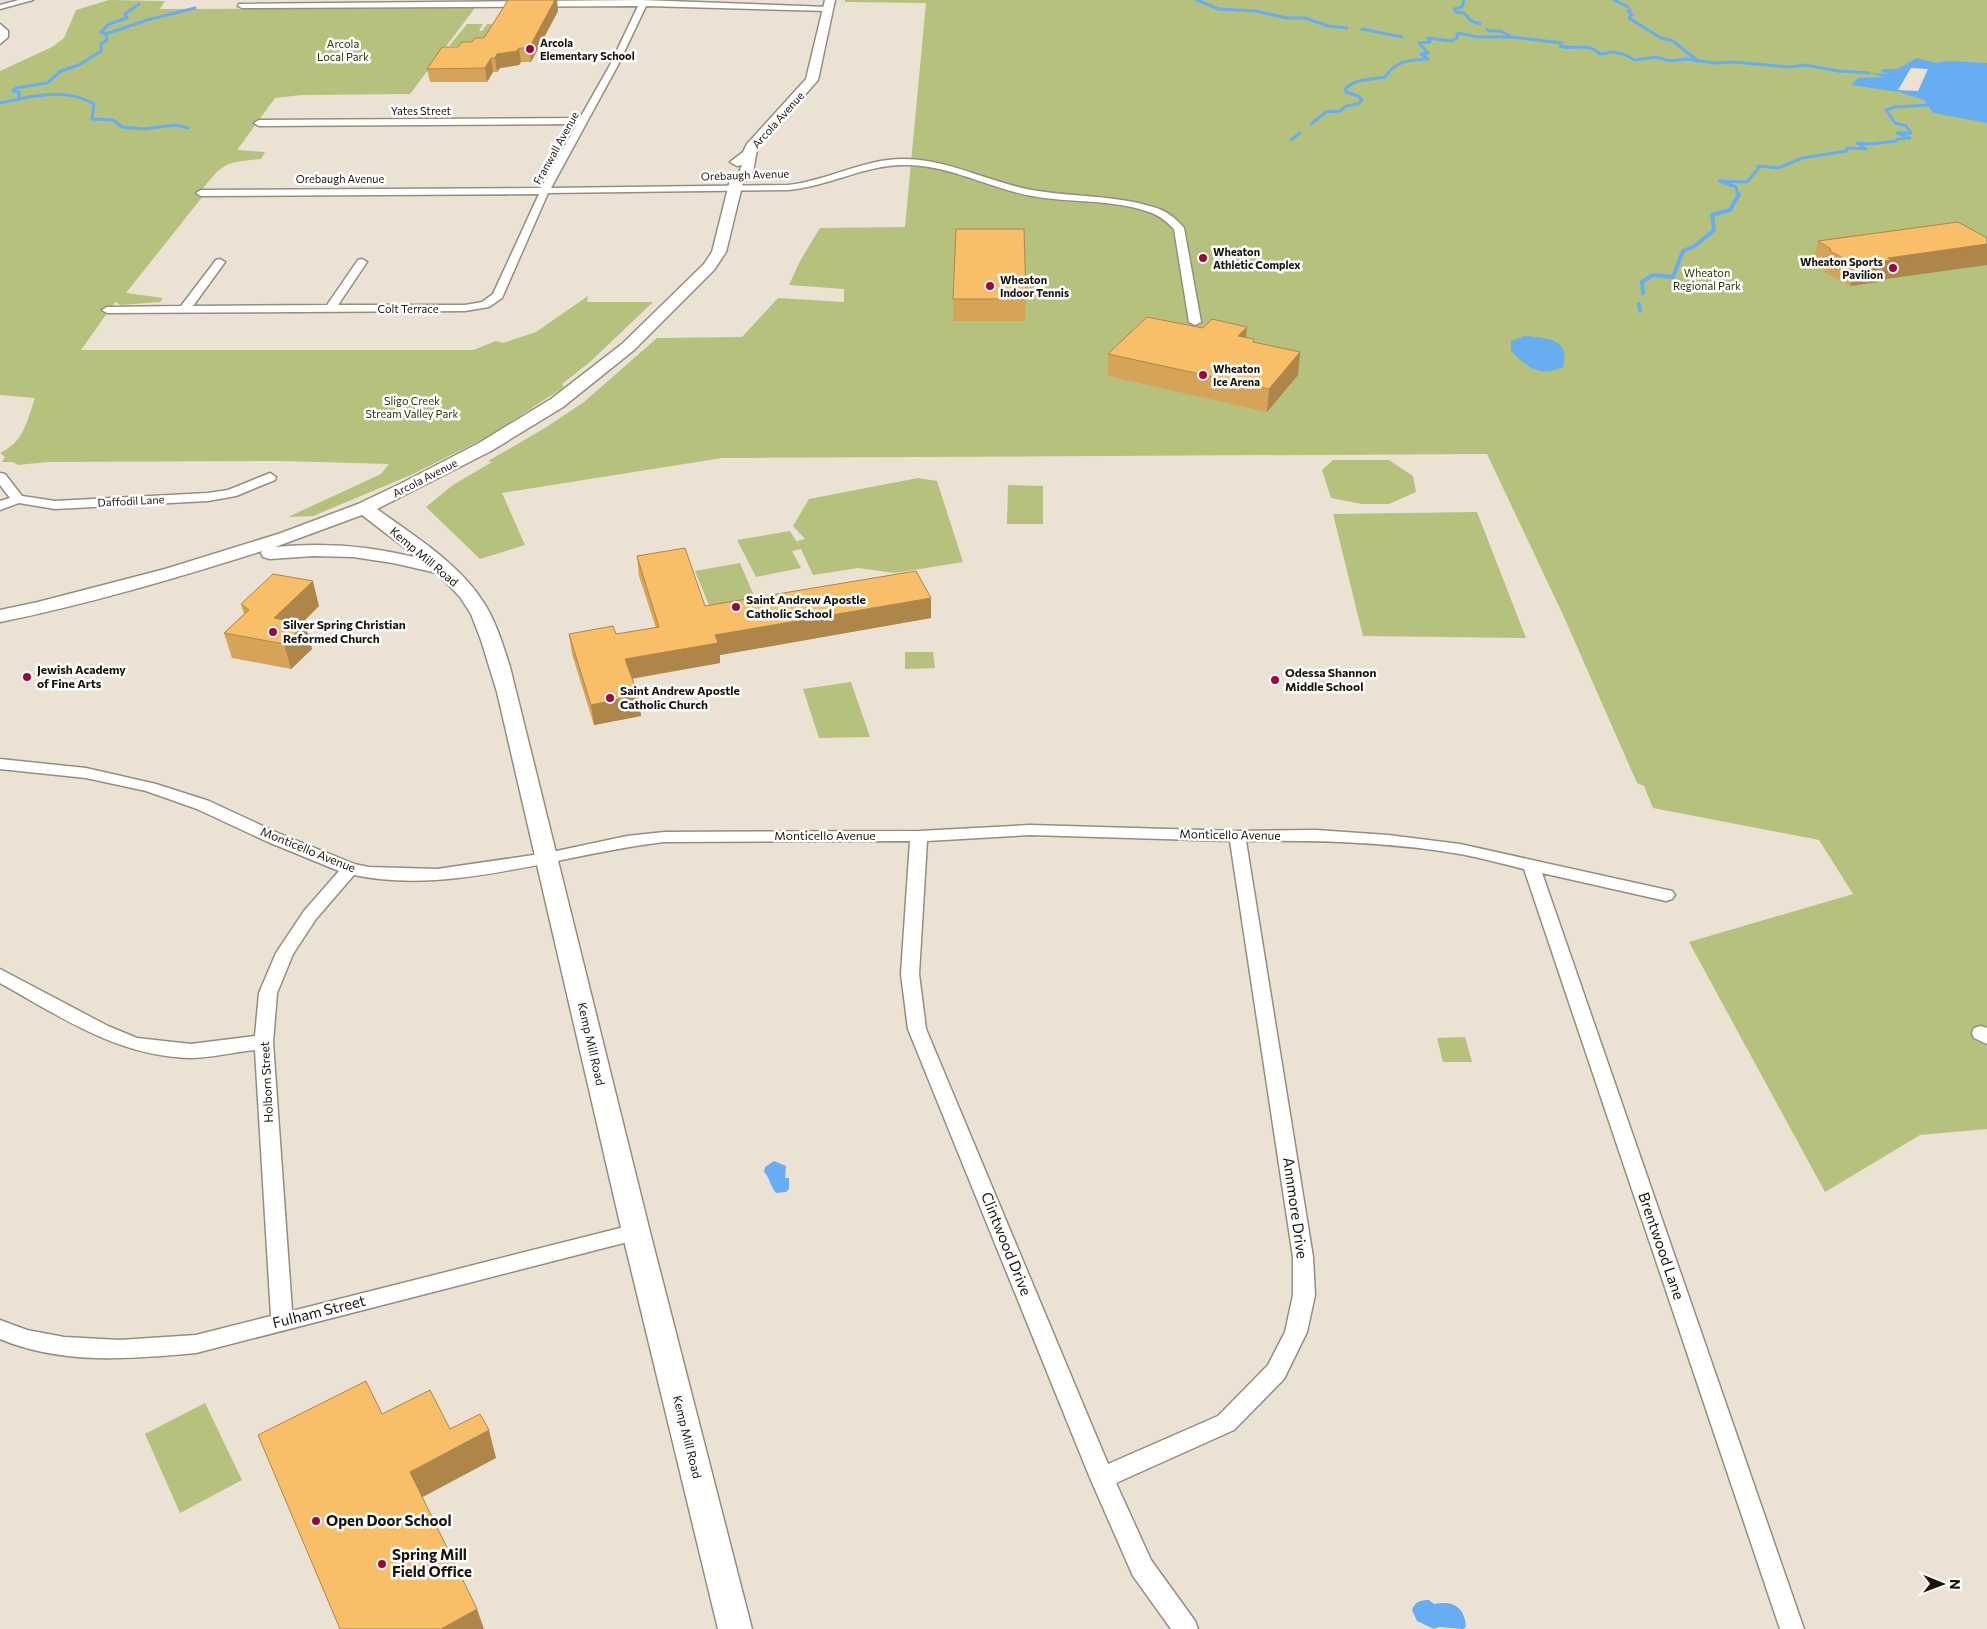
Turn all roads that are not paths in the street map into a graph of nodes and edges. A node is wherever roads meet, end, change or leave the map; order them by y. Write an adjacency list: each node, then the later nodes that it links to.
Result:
1 (29, 0): 8 (street)
2 (301, 0): 7 (street)
3 (520, 2): 4 (street); 7 (street)
4 (644, 2): 5 (street); 11 (street, Franwall Avenue)
5 (829, 5): 13 (street, Arcola Avenue)
6 (242, 6): 7 (street)
7 (291, 6)
8 (0, 8)
9 (0, 26): 10 (street)
10 (0, 42)
11 (584, 121): 12 (street, Yates Street); 14 (street, Franwall Avenue)
12 (259, 123)
13 (736, 185): 14 (street, Orebaugh Avenue); 22 (street, Orebaugh Avenue); 27 (street, Arcola Avenue)
14 (544, 190): 15 (street, Orebaugh Avenue); 18 (street, Franwall Avenue)
15 (201, 193)
16 (220, 262): 19 (street)
17 (362, 262): 20 (street)
18 (485, 305): 20 (street, Colt Terrace)
19 (185, 309): 20 (street, Colt Terrace); 21 (street, Colt Terrace)
20 (330, 309)
21 (107, 310)
22 (1195, 322)
23 (0, 477): 25 (street)
24 (270, 477): 25 (street, Daffodil Lane)
25 (18, 499): 26 (street)
26 (0, 506)
27 (364, 508): 28 (street, Arcola Avenue); 29 (street, Kemp Mill Road)
28 (220, 558): 29 (street); 30 (street, Arcola Avenue)
29 (441, 569): 34 (street, Kemp Mill Road)
30 (0, 616)
31 (0, 764): 36 (street, Monticello Avenue)
32 (919, 836): 33 (street, Monticello Avenue); 34 (street, Monticello Avenue); 43 (street, Clintwood Drive)
33 (1237, 836): 35 (street, Monticello Avenue); 43 (street, Annmore Drive)
34 (547, 858): 36 (street, Monticello Avenue); 40 (street, Kemp Mill Road)
35 (1531, 864): 37 (street, Monticello Avenue); 46 (street, Brentwood Lane)
36 (350, 869): 39 (street, Holborn Street)
37 (1666, 895)
38 (0, 974): 39 (street)
39 (264, 1042): 41 (street, Holborn Street)
40 (636, 1232): 41 (street, Fulham Street); 44 (street, Kemp Mill Road)
41 (282, 1321): 42 (street, Fulham Street)
42 (0, 1329)
43 (1102, 1478): 45 (street, Clintwood Drive)
44 (734, 1629)
45 (1186, 1629)
46 (1792, 1629)

